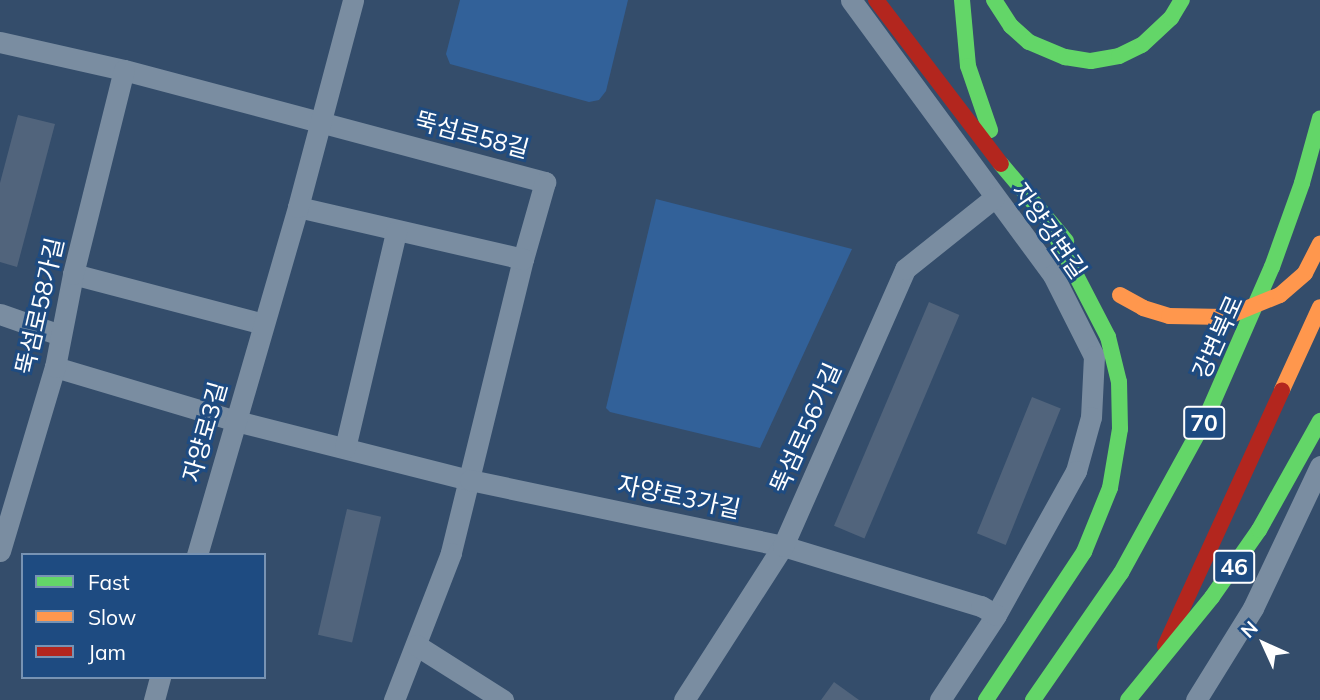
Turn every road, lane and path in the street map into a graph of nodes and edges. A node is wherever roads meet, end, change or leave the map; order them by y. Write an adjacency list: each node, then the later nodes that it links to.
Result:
1 (353, 0): 10 (street, 자양로3길)
2 (851, 0): 12 (street, 자양강변길)
3 (876, 0): 11 (highway)
4 (961, 0): 11 (highway)
5 (994, 0): 6 (highway)
6 (1182, 0)
7 (0, 42): 8 (street, 뚝섬로58길)
8 (124, 70): 10 (street, 뚝섬로58길); 19 (street, 뚝섬로58가길)
9 (1320, 118): 45 (highway, 강변북로 / 70)
10 (320, 122): 13 (street, 자양로3길); 17 (street, 뚝섬로58길)
11 (1013, 175): 14 (highway)
12 (994, 198): 33 (street, 뚝섬로56가길); 36 (street, 자양강변길)
13 (298, 207): 15 (street); 23 (street, 자양로3길)
14 (1049, 223): 18 (highway); 44 (highway)
15 (396, 232): 17 (street); 29 (street)
16 (1320, 244): 20 (highway, bridge)
17 (523, 258): 31 (street, 뚝섬로58길)
18 (1093, 268)
19 (73, 274): 23 (street); 24 (street, 뚝섬로58가길)
20 (1115, 291)
21 (1320, 307): 32 (highway)
22 (0, 314): 24 (street)
23 (263, 324): 27 (street, 자양로3길)
24 (60, 335): 26 (street, 뚝섬로58가길)
25 (1320, 338): 32 (highway)
26 (55, 367): 27 (street, 자양로3가길); 34 (street, 뚝섬로58가길)
27 (236, 421): 29 (street, 자양로3가길); 35 (street, 자양로3길)
28 (1320, 421): 46 (highway, 46, bridge)
29 (345, 448): 31 (street, 자양로3가길)
30 (1320, 466): 48 (street)
31 (470, 480): 33 (street, 자양로3가길); 37 (street, 뚝섬로58길)
32 (1225, 514): 47 (highway)
33 (783, 546): 36 (street, 자양로3가길); 42 (street, 뚝섬로56가길)
34 (0, 551)
35 (198, 553)
36 (996, 615): 43 (street, 자양강변길)
37 (416, 645): 40 (street, 뚝섬로58길); 41 (street)
38 (159, 679): 39 (street)
39 (154, 700)
40 (394, 700)
41 (503, 700)
42 (684, 700)
43 (940, 700)
44 (986, 700)
45 (1033, 700)
46 (1128, 700)
47 (1139, 700)
48 (1196, 700)

